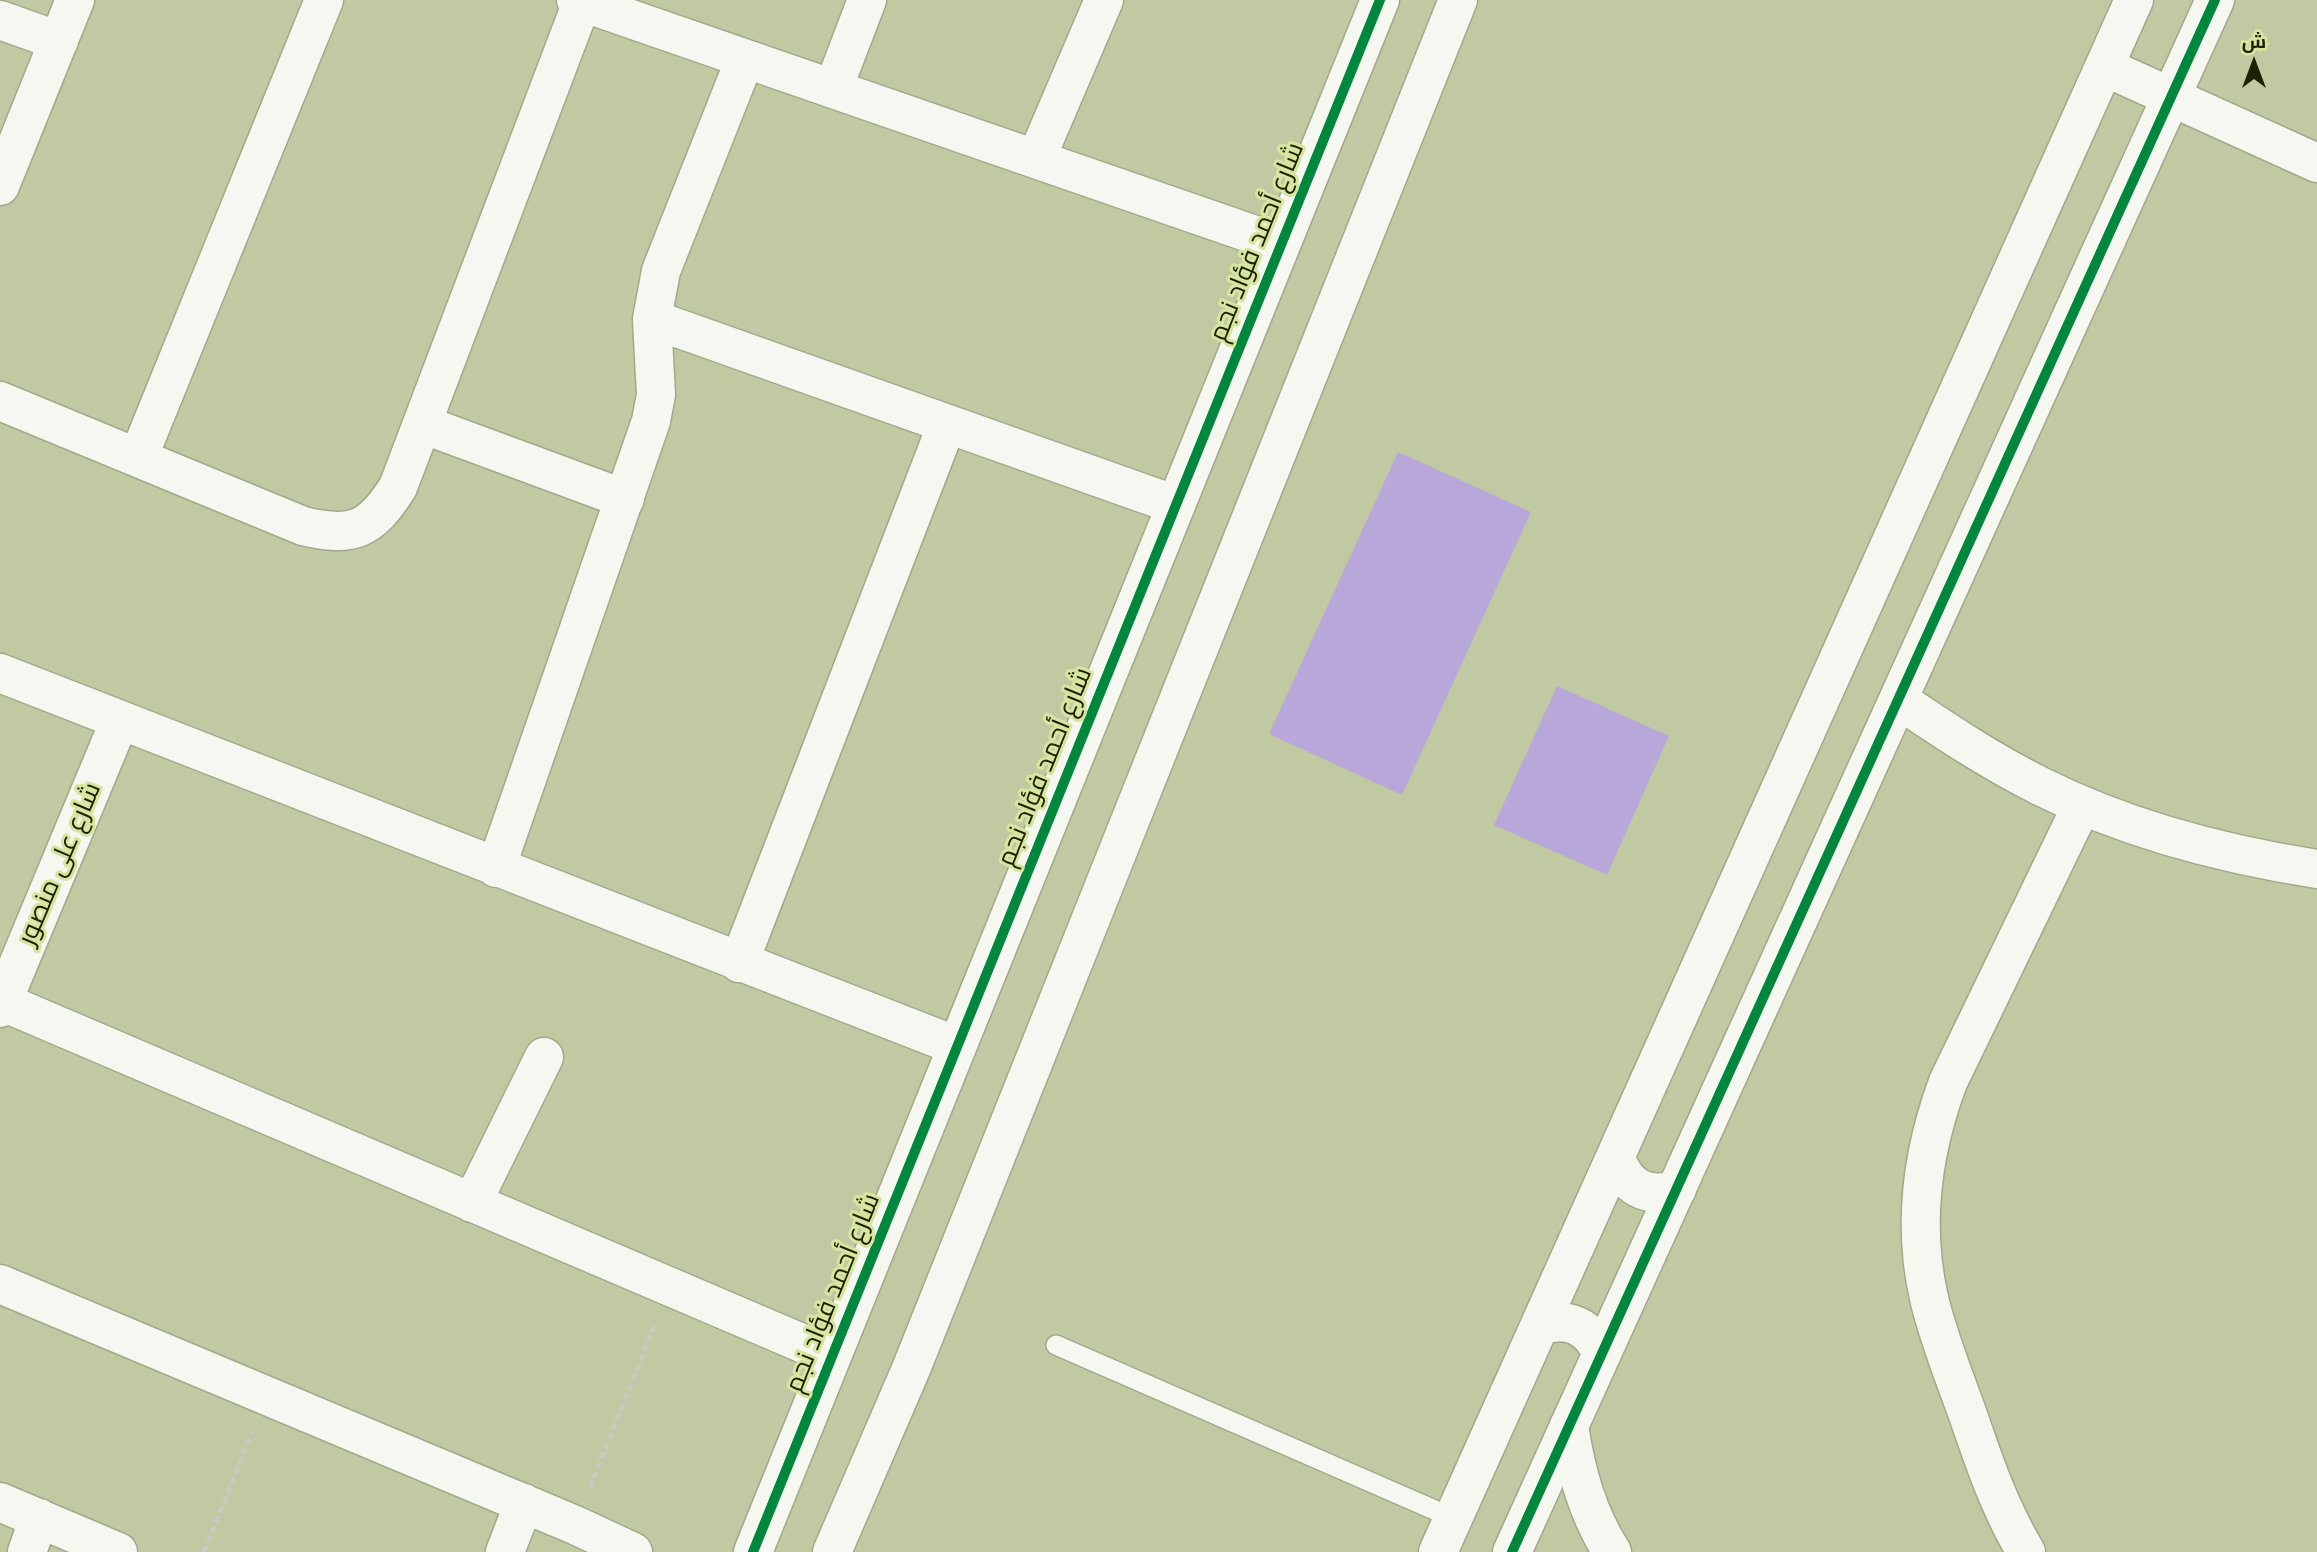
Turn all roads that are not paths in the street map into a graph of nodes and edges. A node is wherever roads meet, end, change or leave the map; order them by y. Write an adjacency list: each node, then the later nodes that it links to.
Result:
1 (75, 0): 11 (street)
2 (324, 0): 24 (street)
3 (867, 0): 14 (street)
4 (1104, 0): 16 (street)
5 (1380, 0): 19 (street, شارع أحمد فؤاد نجم)
6 (1458, 0): 54 (street)
7 (2134, 0): 13 (street)
8 (2215, 0): 15 (street)
9 (579, 1): 12 (street); 22 (street)
10 (0, 20): 11 (street)
11 (59, 40): 18 (street)
12 (745, 59): 14 (street); 20 (street)
13 (2105, 67): 15 (street); 37 (street)
14 (833, 89): 16 (street)
15 (2172, 97): 17 (street); 28 (street)
16 (1036, 159): 19 (street)
17 (2317, 163)
18 (4, 164)
19 (1281, 244): 26 (street, شارع أحمد فؤاد نجم)
20 (652, 319): 23 (street); 25 (street)
21 (0, 401): 24 (street)
22 (422, 424): 24 (street); 25 (street)
23 (947, 424): 26 (street); 33 (street)
24 (138, 458)
25 (625, 499): 31 (street)
26 (1175, 505): 35 (street, شارع أحمد فؤاد نجم)
27 (0, 673): 29 (street)
28 (1899, 699): 30 (street); 38 (street)
29 (120, 720): 31 (street); 34 (street, شارع على منصور)
30 (2082, 806): 32 (street); 57 (street)
31 (496, 868): 33 (street)
32 (2317, 869)
33 (739, 963): 35 (street)
34 (1, 1005): 39 (street)
35 (957, 1046): 44 (street, شارع أحمد فؤاد نجم)
36 (544, 1057): 39 (street)
37 (1616, 1158): 38 (street); 41 (street)
38 (1676, 1189): 43 (street)
39 (472, 1203): 44 (street)
40 (0, 1284): 47 (street)
41 (1540, 1326): 43 (street); 49 (street)
42 (1056, 1345): 49 (lane)
43 (1602, 1354): 45 (street)
44 (832, 1356): 53 (street, شارع أحمد فؤاد نجم)
45 (1569, 1426): 55 (street); 56 (street)
46 (0, 1502): 48 (street)
47 (524, 1503): 51 (street); 52 (street)
48 (33, 1535): 50 (street)
49 (1446, 1535)
50 (118, 1552)
51 (505, 1552)
52 (633, 1552)
53 (753, 1552)
54 (832, 1552)
55 (1512, 1552)
56 (1612, 1552)
57 (2026, 1552)

